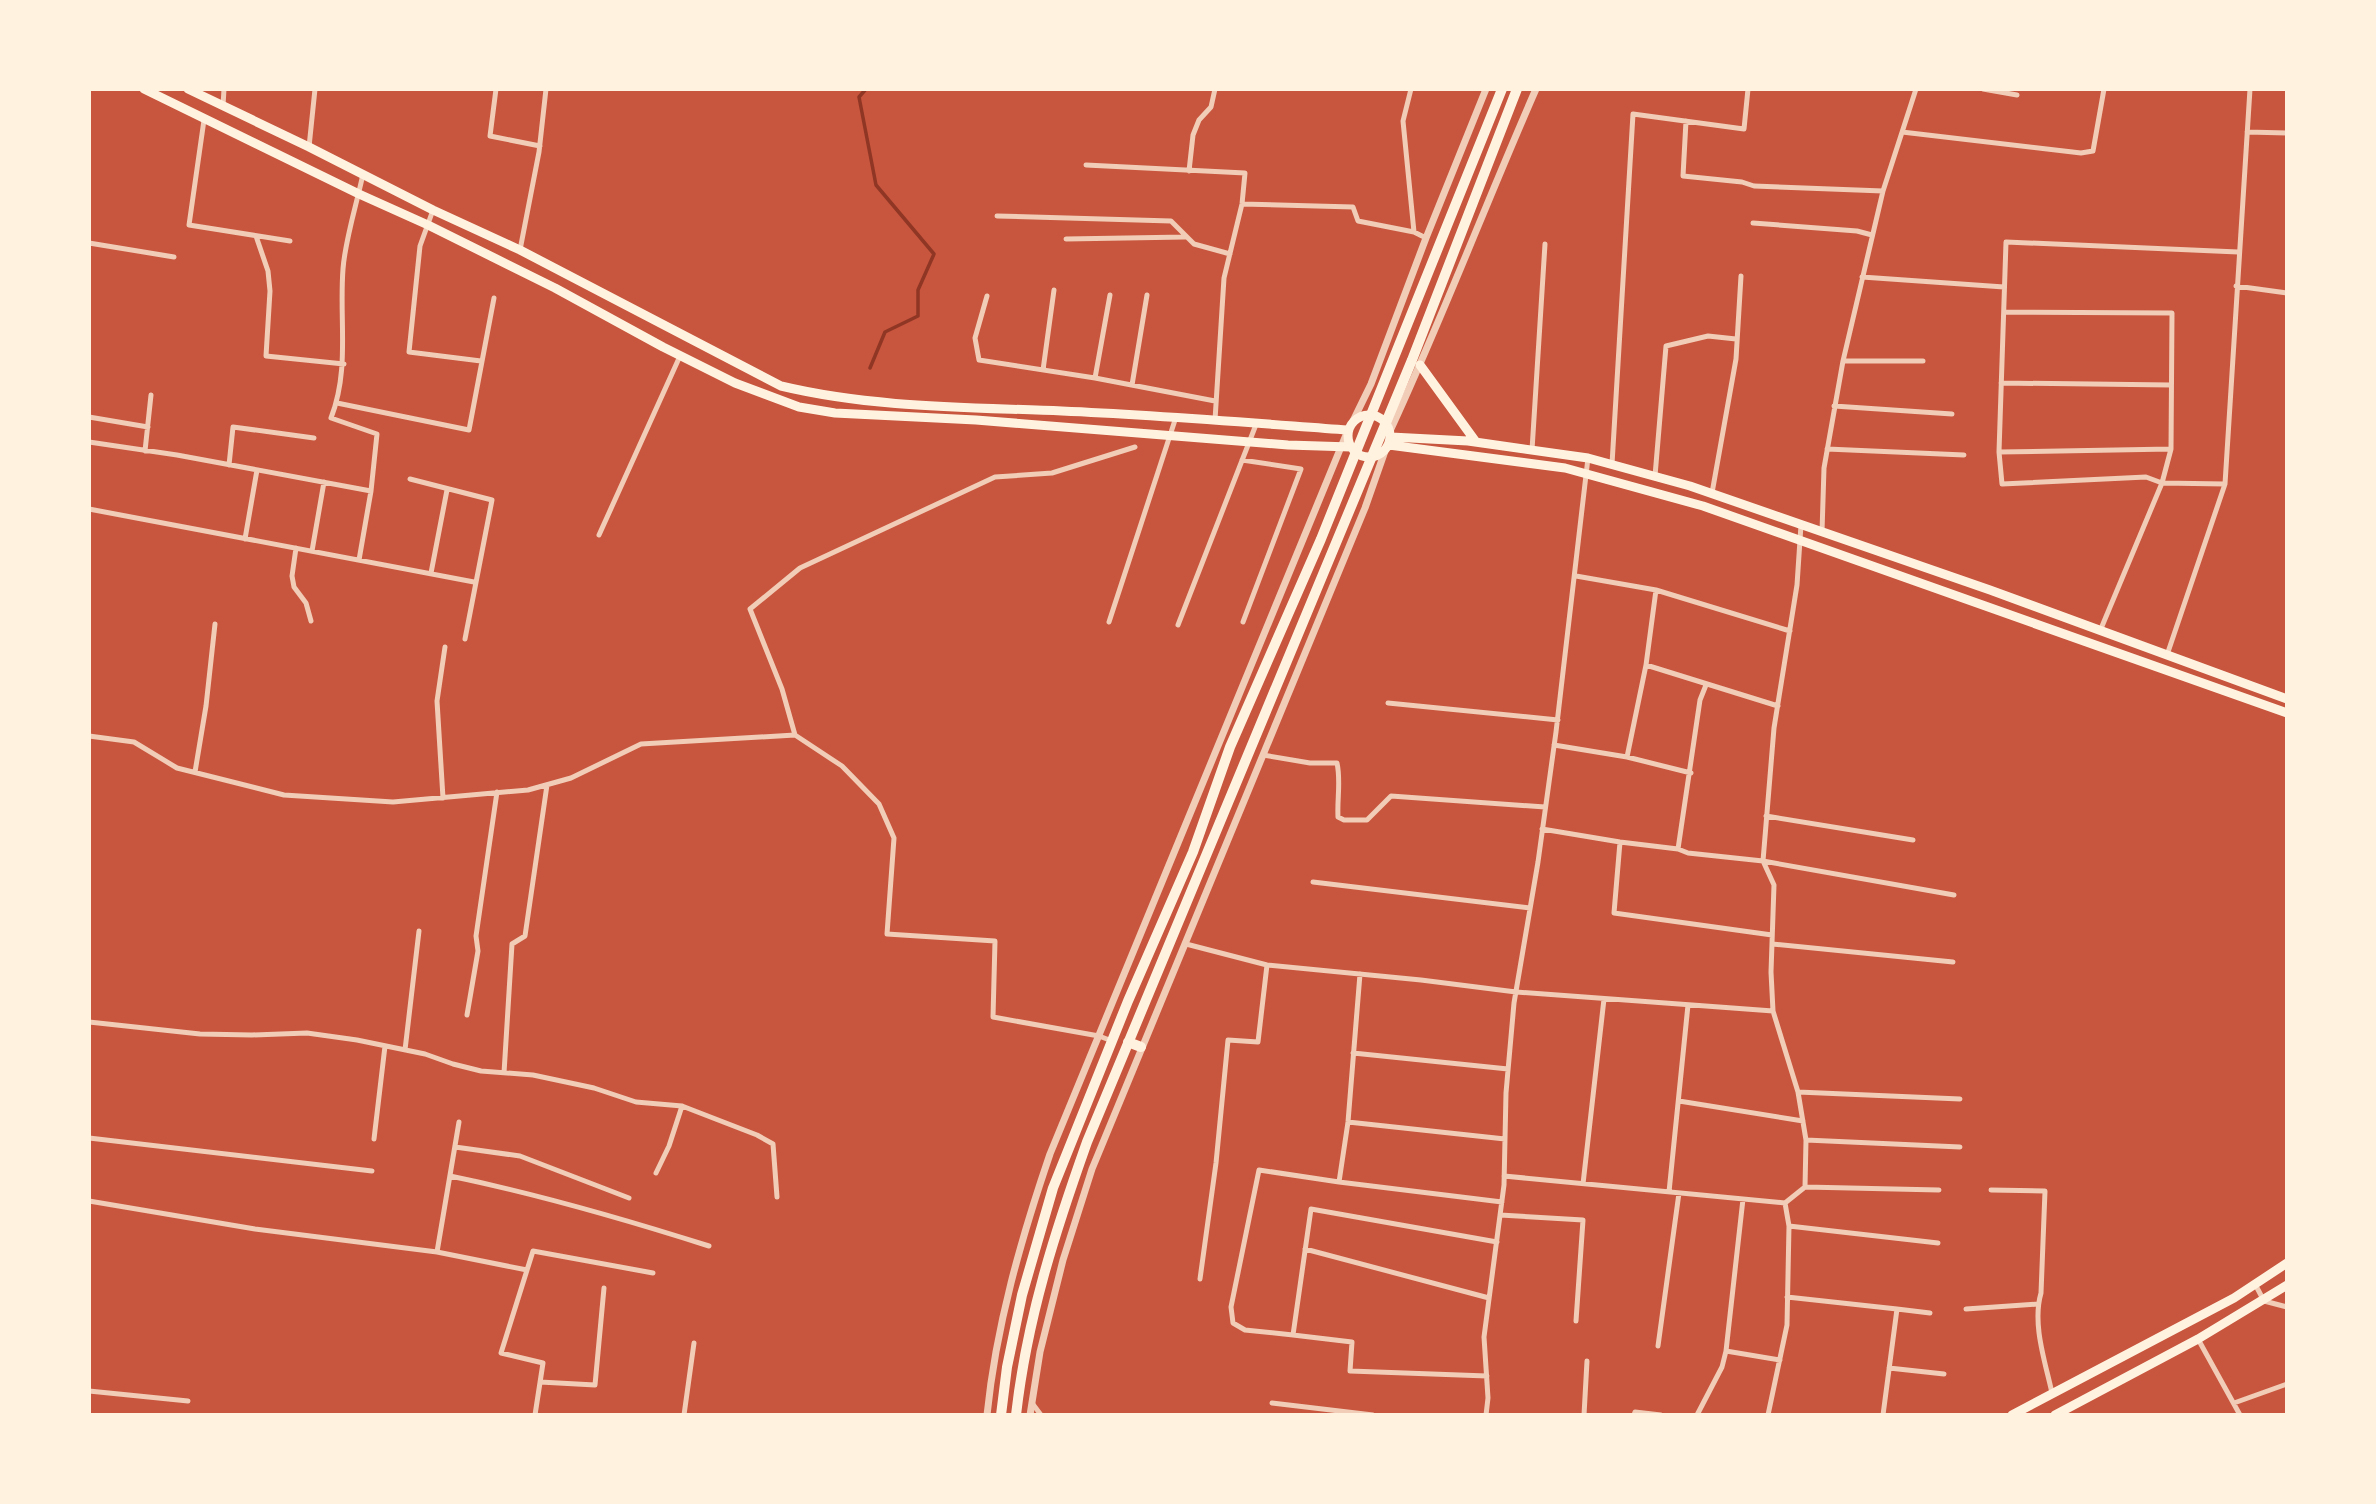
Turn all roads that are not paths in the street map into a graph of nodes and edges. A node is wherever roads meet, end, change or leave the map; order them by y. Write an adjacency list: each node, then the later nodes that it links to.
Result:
1 (144, 89): 20 (main road)
2 (188, 89): 19 (main road)
3 (224, 89): 19 (street)
4 (315, 89): 26 (street)
5 (496, 89): 25 (street)
6 (546, 89): 25 (street)
7 (1215, 89): 28 (street)
8 (1411, 89): 37 (street)
9 (1486, 89): 41 (street)
10 (1502, 89): 178 (highway)
11 (1517, 89): 179 (highway)
12 (1535, 89): 67 (street)
13 (1748, 89): 21 (street)
14 (1916, 89): 22 (street)
15 (1983, 89): 18 (street)
16 (2104, 89): 22 (street)
17 (2250, 89): 23 (street)
18 (2017, 95)
19 (223, 106): 26 (main road)
20 (204, 120): 31 (main road); 39 (street)
21 (1686, 121): 30 (street); 100 (street)
22 (1902, 132): 30 (street)
23 (2247, 132): 24 (street); 47 (street)
24 (2287, 133)
25 (540, 146): 46 (street)
26 (309, 147): 29 (main road)
27 (1086, 165): 28 (street)
28 (1189, 171): 32 (street)
29 (363, 174): 31 (street); 33 (main road)
30 (1883, 191): 38 (street)
31 (359, 194): 36 (main road); 66 (street)
32 (1242, 204): 37 (street); 48 (street)
33 (433, 210): 36 (street); 46 (main road)
34 (997, 216): 40 (street)
35 (1753, 223): 38 (street)
36 (428, 225): 62 (main road); 63 (street)
37 (1414, 232): 41 (street)
38 (1872, 235): 51 (street)
39 (256, 236): 43 (street); 66 (street)
40 (1186, 237): 42 (street); 48 (street)
41 (1426, 238): 82 (street)
42 (1066, 239)
43 (290, 241)
44 (89, 243): 49 (street)
45 (1545, 244): 94 (street)
46 (520, 250): 79 (main road)
47 (2238, 252): 52 (street); 53 (street)
48 (1230, 254): 74 (street)
49 (174, 257)
50 (1741, 276): 61 (street)
51 (1862, 277): 53 (street); 64 (street)
52 (2236, 286): 55 (street); 108 (street)
53 (2004, 287): 60 (street)
54 (1054, 290): 68 (street)
55 (2287, 293)
56 (1110, 295): 69 (street)
57 (1147, 295): 71 (street)
58 (986, 296): 68 (street)
59 (494, 298): 63 (street)
60 (2004, 313): 70 (street); 72 (street)
61 (1737, 339): 104 (street); 111 (street)
62 (680, 356): 84 (main road); 115 (street)
63 (481, 360): 75 (street)
64 (1843, 361): 65 (street); 76 (street)
65 (1923, 361)
66 (344, 364): 75 (street)
67 (1420, 365): 87 (street); 89 (main road)
68 (1043, 370): 69 (street)
69 (1095, 378): 71 (street)
70 (2001, 383): 72 (street); 96 (street)
71 (1132, 385): 74 (street)
72 (2171, 385): 93 (street)
73 (151, 395): 83 (street)
74 (1215, 401): 80 (street)
75 (337, 402): 110 (street)
76 (1834, 406): 77 (street); 92 (street)
77 (1952, 414)
78 (89, 417): 83 (street)
79 (1177, 417): 80 (main road); 84 (street)
80 (1215, 420): 81 (main road)
81 (1257, 422): 82 (main road); 86 (street)
82 (1350, 426): 87 (main road); 91 (main road)
83 (148, 427): 95 (street)
84 (1171, 435): 86 (main road); 126 (street)
85 (314, 438): 101 (street)
86 (1249, 441): 91 (main road); 99 (street)
87 (1389, 441): 89 (main road); 91 (main road); 103 (main road); 147 (street)
88 (89, 442): 95 (street)
89 (1476, 442): 94 (main road)
90 (1135, 446): 144 (street)
91 (1346, 447): 177 (street)
92 (1827, 449): 97 (street); 114 (street)
93 (2171, 449): 96 (street); 107 (street)
94 (1532, 450): 98 (main road)
95 (145, 451): 101 (street)
96 (1999, 452): 107 (street)
97 (1964, 455)
98 (1588, 458): 100 (main road); 103 (street)
99 (1242, 460): 127 (street); 129 (street)
100 (1612, 464): 104 (main road)
101 (229, 465): 102 (street)
102 (257, 470): 106 (street); 116 (street)
103 (1587, 473): 117 (main road); 122 (street)
104 (1656, 476): 111 (main road)
105 (410, 479): 109 (street)
106 (324, 482): 110 (street); 119 (street)
107 (2162, 483): 108 (street); 131 (street)
108 (2225, 484): 135 (street)
109 (447, 489): 121 (street); 123 (street)
110 (371, 491): 120 (street)
111 (1712, 494): 113 (main road)
112 (89, 509): 116 (street)
113 (1801, 525): 114 (main road); 117 (street)
114 (1822, 532): 131 (main road)
115 (599, 535)
116 (245, 538): 118 (street)
117 (1800, 542): 130 (street); 136 (main road)
118 (296, 548): 119 (street); 125 (street)
119 (312, 551): 120 (street)
120 (359, 560): 121 (street)
121 (430, 573): 123 (street)
122 (1576, 576): 124 (street); 143 (street)
123 (474, 582): 132 (street)
124 (1656, 590): 130 (street); 137 (street)
125 (311, 621)
126 (1110, 622)
127 (1242, 622)
128 (215, 624): 149 (street)
129 (1178, 625)
130 (1790, 631): 141 (street)
131 (2100, 631): 134 (main road)
132 (465, 639)
133 (445, 647): 153 (street)
134 (2143, 647): 135 (main road); 136 (main road)
135 (2167, 656): 139 (main road)
136 (2137, 660): 142 (main road)
137 (1646, 665): 138 (street); 148 (street)
138 (1706, 685): 141 (street); 150 (street)
139 (2287, 699)
140 (1388, 703): 143 (street)
141 (1778, 706): 155 (street)
142 (2287, 713)
143 (1558, 720): 146 (street)
144 (794, 735): 151 (street); 177 (street)
145 (89, 736): 149 (street)
146 (1554, 746): 148 (street); 154 (street)
147 (1263, 755): 154 (street); 166 (street)
148 (1628, 757): 150 (street)
149 (195, 772): 153 (street)
150 (1691, 773): 159 (street)
151 (547, 785): 152 (street); 185 (street)
152 (496, 793): 153 (street); 175 (street)
153 (443, 798)
154 (1545, 807): 156 (street)
155 (1766, 816): 157 (street); 160 (street)
156 (1542, 829): 158 (street); 163 (street)
157 (1913, 840)
158 (1620, 842): 159 (street); 165 (street)
159 (1678, 849): 160 (street)
160 (1763, 861): 162 (street); 165 (street)
161 (1313, 882): 163 (street)
162 (1954, 895)
163 (1530, 908): 171 (street)
164 (419, 931): 182 (street)
165 (1772, 935): 167 (street)
166 (1186, 944): 169 (street); 181 (street)
167 (1772, 944): 168 (street); 174 (street)
168 (1953, 962)
169 (1267, 965): 170 (street); 226 (street)
170 (1360, 974): 171 (street); 183 (street)
171 (1516, 992): 172 (street); 184 (street)
172 (1604, 999): 173 (street); 204 (street)
173 (1688, 1005): 174 (street); 188 (street)
174 (1773, 1011): 186 (street)
175 (467, 1015)
176 (89, 1022): 180 (street)
177 (1099, 1036): 178 (street); 259 (street)
178 (1113, 1042): 260 (highway)
179 (1128, 1042): 181 (highway); 261 (highway)
180 (385, 1046): 182 (street); 194 (street)
181 (1141, 1047): 254 (street)
182 (405, 1050): 185 (street)
183 (1353, 1053): 184 (street); 192 (street)
184 (1508, 1069): 195 (street)
185 (504, 1073): 189 (street)
186 (1798, 1093): 187 (street); 190 (street)
187 (1960, 1099)
188 (1679, 1101): 190 (street); 208 (street)
189 (682, 1106): 200 (street); 210 (street)
190 (1803, 1121): 196 (street)
191 (459, 1122): 197 (street)
192 (1348, 1122): 195 (street); 203 (street)
193 (89, 1138): 199 (street)
194 (374, 1139)
195 (1505, 1139): 202 (street)
196 (1806, 1140): 198 (street); 205 (street)
197 (455, 1147): 201 (street); 211 (street)
198 (1960, 1147)
199 (372, 1171)
200 (656, 1173)
201 (450, 1176): 220 (street); 222 (street)
202 (1504, 1176): 204 (street); 214 (street)
203 (1339, 1182): 214 (street); 239 (street)
204 (1583, 1184): 208 (street)
205 (1805, 1186): 206 (street); 215 (street)
206 (1939, 1189)
207 (1991, 1190): 233 (street)
208 (1670, 1192): 209 (street)
209 (1679, 1193): 212 (street); 242 (street)
210 (777, 1197)
211 (629, 1198)
212 (1743, 1199): 215 (street); 243 (street)
213 (89, 1201): 222 (street)
214 (1502, 1202): 216 (street)
215 (1785, 1203): 217 (street)
216 (1500, 1215): 218 (street); 238 (street)
217 (1788, 1226): 219 (street); 230 (street)
218 (1497, 1242): 221 (street); 231 (street)
219 (1938, 1243)
220 (709, 1246)
221 (1305, 1249): 231 (street); 239 (street)
222 (437, 1252): 224 (street)
223 (2287, 1263): 227 (main road)
224 (527, 1270): 225 (street); 249 (street)
225 (653, 1273)
226 (1200, 1279)
227 (2255, 1284): 232 (street); 252 (main road)
228 (2287, 1285): 232 (main road)
229 (604, 1288): 249 (street)
230 (1787, 1297): 235 (street); 244 (street)
231 (1489, 1298): 248 (street)
232 (2264, 1301): 234 (street); 240 (main road)
233 (2038, 1304): 236 (street); 252 (street)
234 (2287, 1307)
235 (1897, 1309): 237 (street); 246 (street)
236 (1966, 1309)
237 (1930, 1313)
238 (1576, 1321)
239 (1293, 1335): 248 (street)
240 (2198, 1339): 256 (street); 273 (main road)
241 (694, 1343): 258 (street)
242 (1658, 1346)
243 (1726, 1351): 244 (street); 269 (street)
244 (1780, 1360): 270 (street)
245 (1587, 1362): 266 (street)
246 (1889, 1368): 247 (street); 271 (street)
247 (1944, 1374)
248 (1487, 1376): 265 (street)
249 (540, 1382): 257 (street)
250 (2287, 1384): 256 (street)
251 (89, 1391): 253 (street)
252 (2052, 1393): 272 (main road)
253 (188, 1401)
254 (1032, 1403): 262 (street); 263 (street)
255 (1272, 1403): 264 (street)
256 (2234, 1403): 274 (street)
257 (535, 1415)
258 (684, 1415)
259 (987, 1415)
260 (1001, 1415)
261 (1016, 1415)
262 (1030, 1415)
263 (1041, 1415)
264 (1373, 1415)
265 (1486, 1415)
266 (1584, 1415)
267 (1634, 1415): 268 (street)
268 (1661, 1415)
269 (1697, 1415)
270 (1768, 1415)
271 (1883, 1415)
272 (2012, 1415)
273 (2055, 1415)
274 (2240, 1415)

